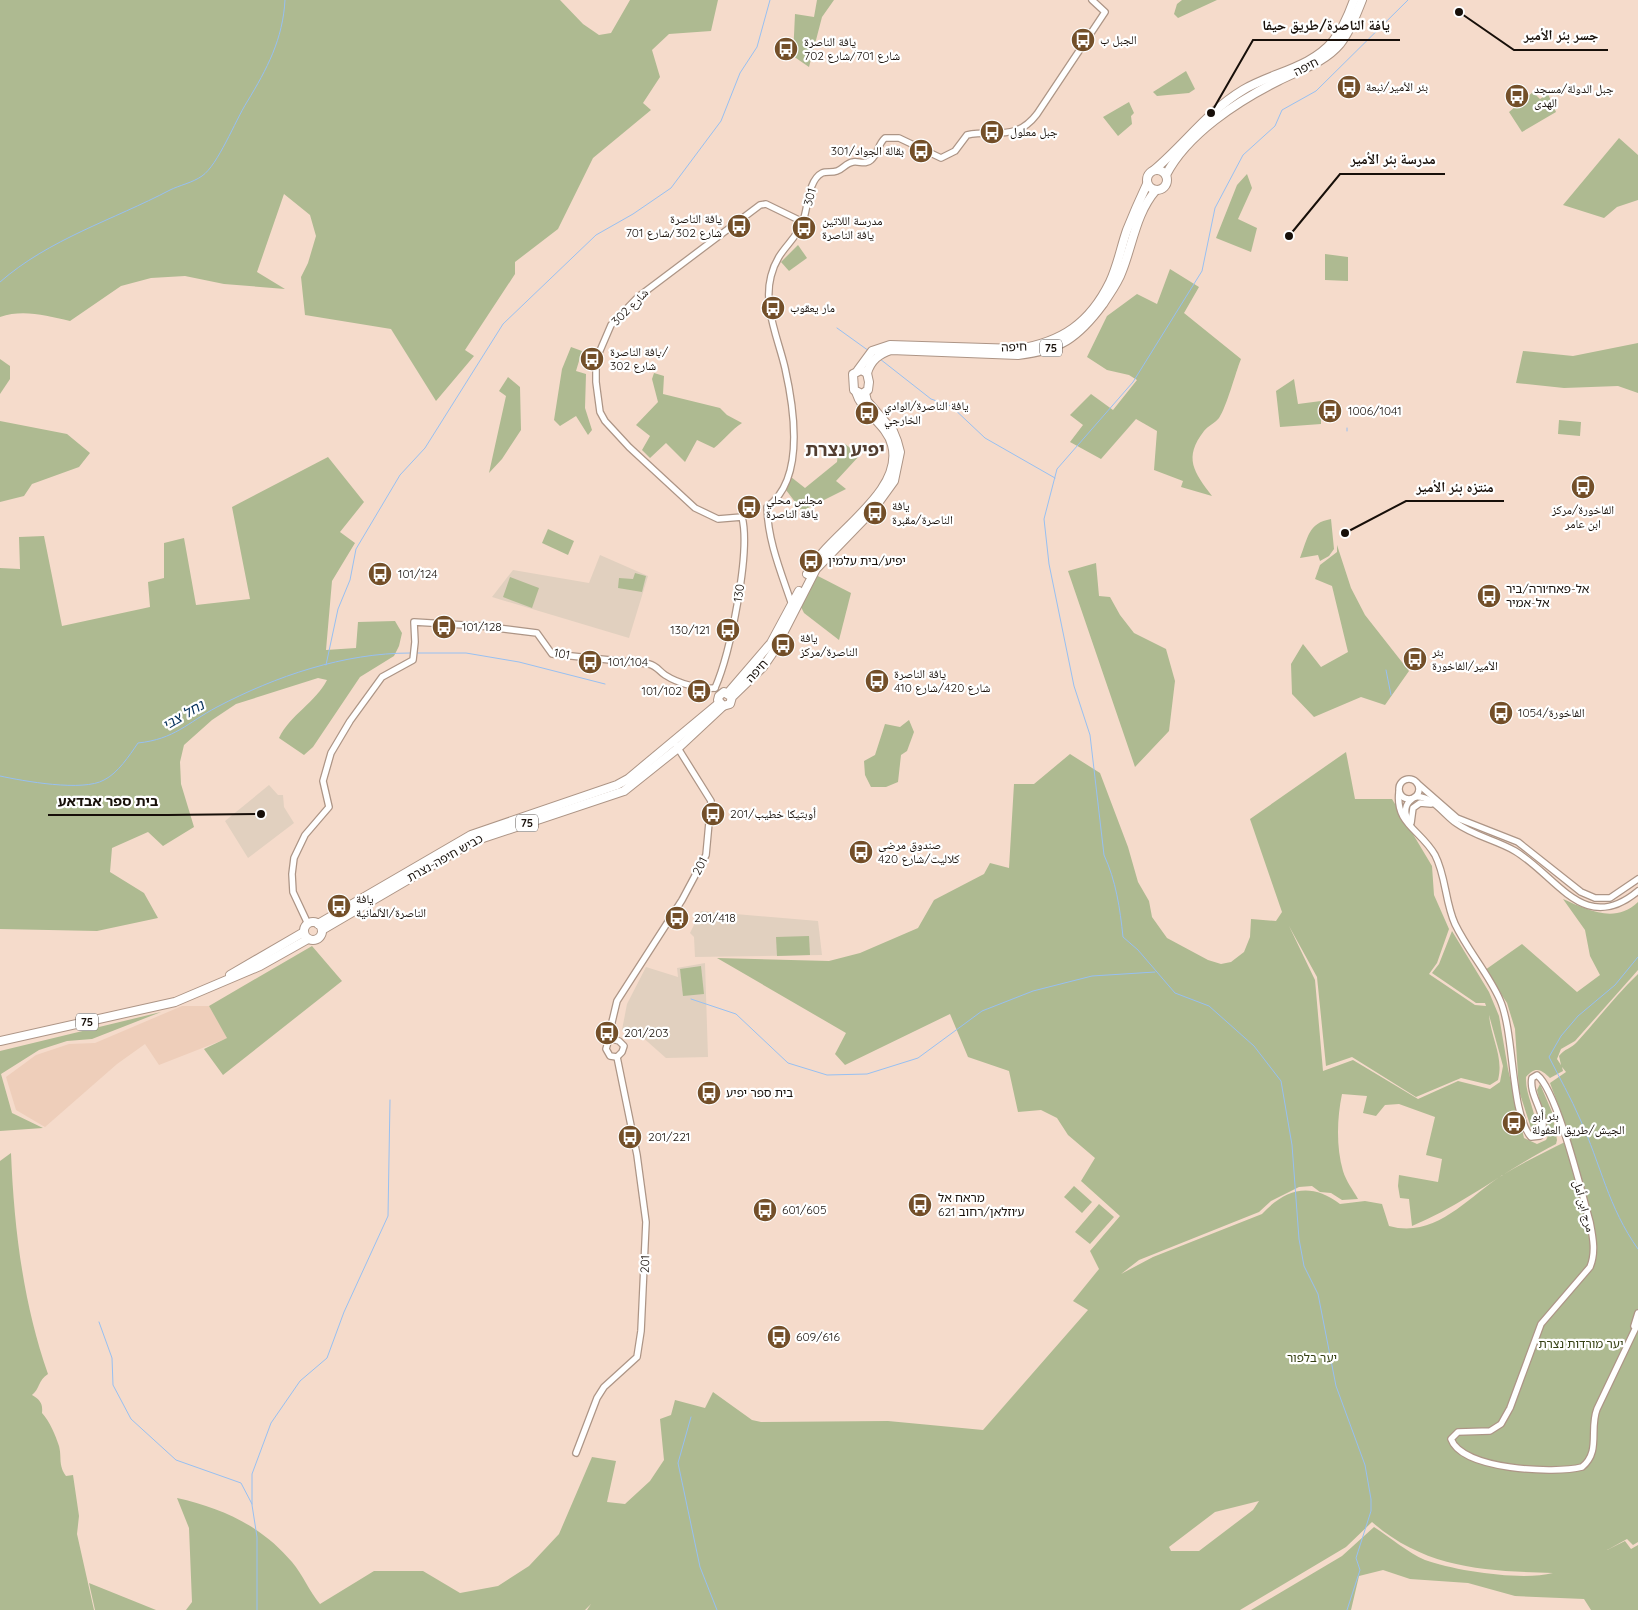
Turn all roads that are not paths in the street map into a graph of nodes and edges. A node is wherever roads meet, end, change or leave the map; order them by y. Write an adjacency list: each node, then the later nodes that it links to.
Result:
1 (1092, 0): 8 (street, 301)
2 (1354, 0): 4 (highway, חיפה)
3 (1362, 0): 5 (highway, חיפה / 75)
4 (1154, 170): 5 (highway); 6 (highway)
5 (1166, 175): 7 (highway, 75)
6 (1147, 184): 7 (highway); 9 (highway, חיפה)
7 (1156, 190): 10 (highway, חיפה / 75)
8 (803, 222): 13 (street, شارع 302); 14 (street, 301)
9 (858, 370): 10 (highway); 11 (highway)
10 (867, 373): 12 (highway)
11 (856, 392): 12 (highway); 14 (highway, חיפה / 75)
12 (865, 393): 15 (highway, חיפה / 75)
13 (742, 517): 15 (street, 130)
14 (792, 605): 15 (highway, חיפה / 75)
15 (724, 693): 16 (highway, 75); 16 (highway, 75); 25 (street, 101)
16 (721, 704): 17 (highway, כביש חיפה-נצרת / 75)
17 (676, 745): 26 (highway, כביש חיפה-נצרת / 75); 28 (street, 201)
18 (1417, 783): 19 (street); 20 (street); 23 (street)
19 (1399, 792): 20 (street); 22 (street, مرج ابن أمل)
20 (1414, 798): 21 (street); 22 (street)
21 (1437, 807): 22 (street); 24 (street)
22 (1412, 825): 33 (street, مرج ابن أمل)
23 (1638, 879)
24 (1638, 891)
25 (308, 924): 26 (highway); 27 (highway)
26 (320, 927): 27 (highway, 75)
27 (306, 936): 29 (highway, 75)
28 (612, 1039): 30 (street); 30 (street)
29 (0, 1041)
30 (617, 1057): 34 (street, 201)
31 (1638, 1313): 33 (street, مرج ابن أمل)
32 (1638, 1323): 33 (street, مرج ابن أمل)
33 (1631, 1338)
34 (576, 1453)

